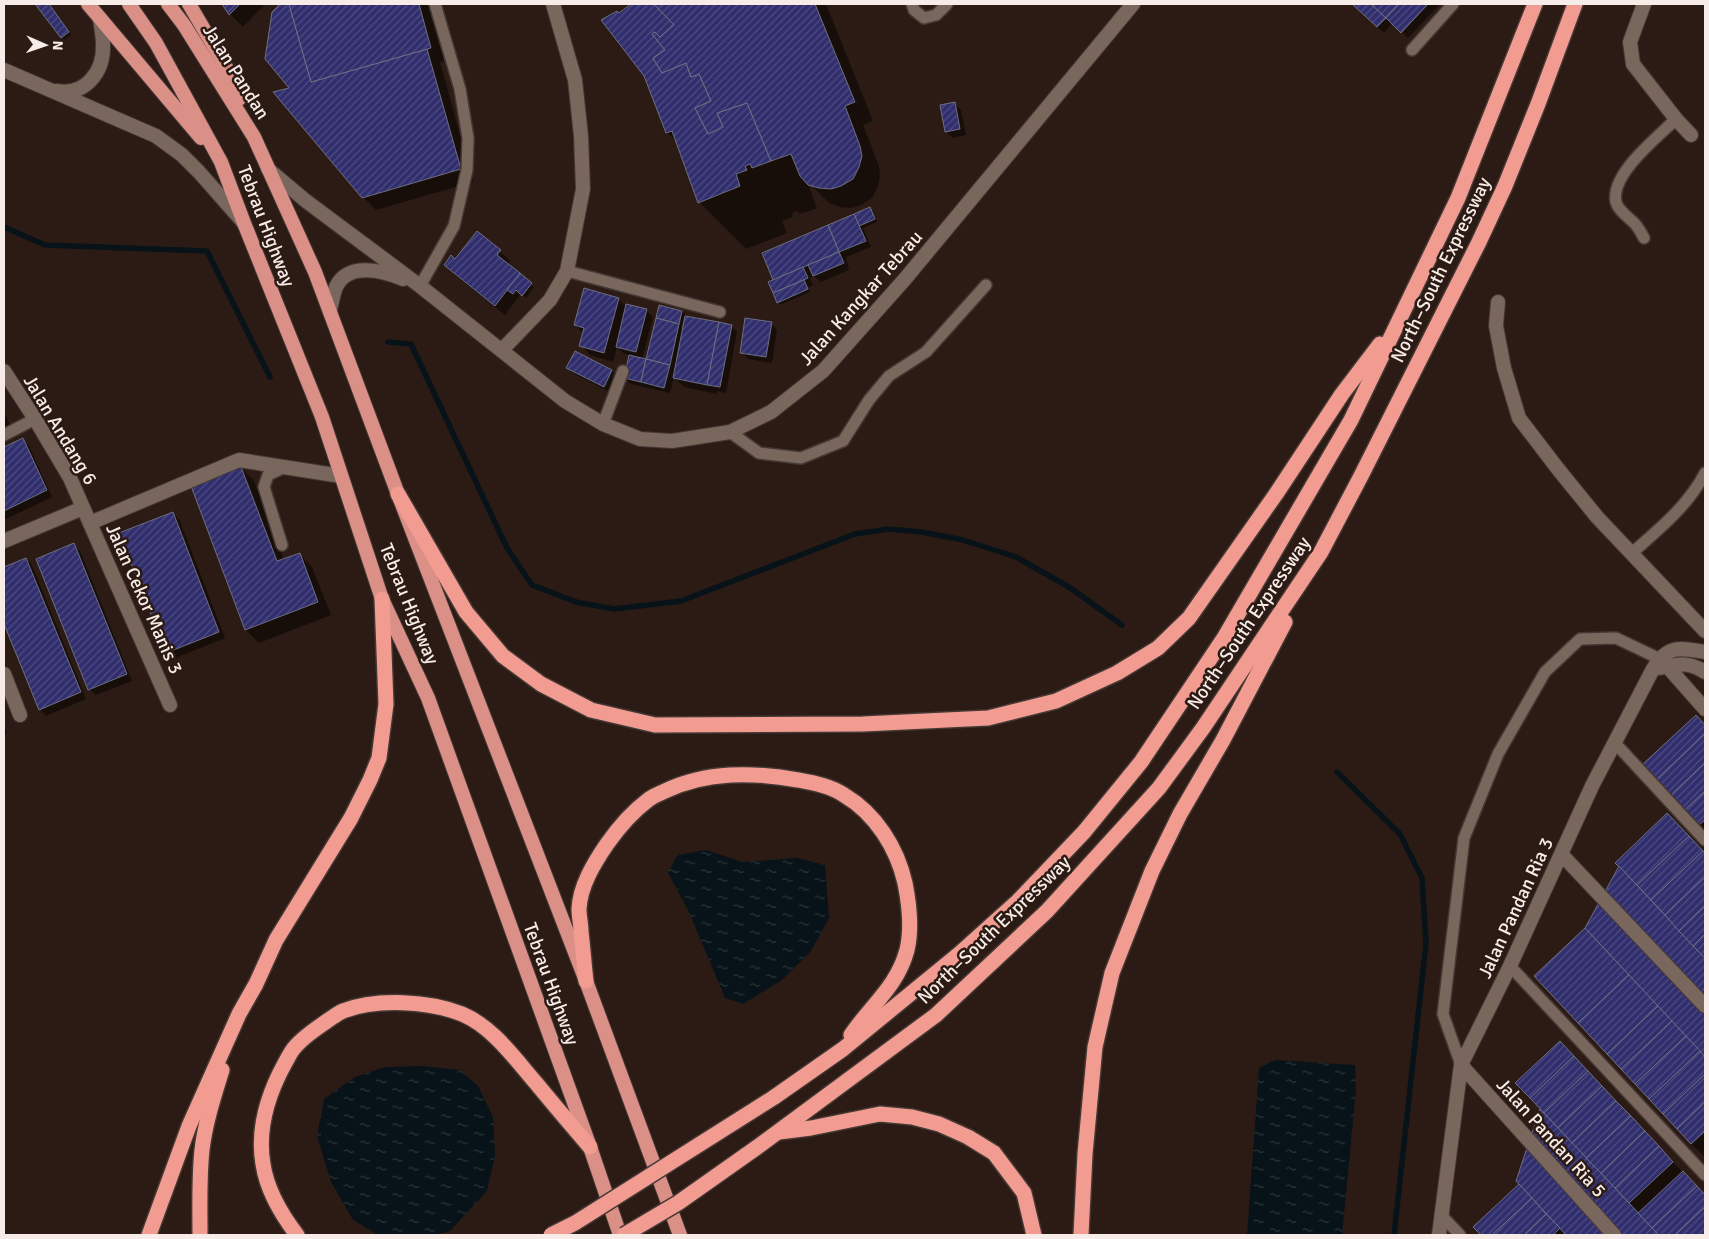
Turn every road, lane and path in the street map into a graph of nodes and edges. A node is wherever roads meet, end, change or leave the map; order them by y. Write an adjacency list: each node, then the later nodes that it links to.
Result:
1 (88, 4): 14 (highway)
2 (129, 4): 21 (highway, Tebrau Highway)
3 (168, 4): 20 (highway, Jalan Pandan)
4 (189, 4): 20 (highway)
5 (435, 4): 27 (lane)
6 (553, 4): 25 (street)
7 (912, 4): 8 (lane)
8 (947, 4)
9 (1133, 4): 37 (street, Jalan Kangkar Tebrau)
10 (1453, 4): 15 (lane)
11 (1535, 4): 31 (highway, North–South Expressway)
12 (1575, 4): 47 (highway, North–South Expressway)
13 (1644, 4): 18 (street)
14 (100, 18): 17 (street); 21 (highway)
15 (1412, 50)
16 (4, 70): 17 (street)
17 (52, 90): 23 (street)
18 (1676, 120): 19 (street); 24 (lane)
19 (1691, 135)
20 (254, 137): 22 (highway, Tebrau Highway)
21 (221, 162): 23 (highway, Tebrau Highway)
22 (268, 168): 27 (street, Jalan Kangkar Tebrau); 29 (highway, Tebrau Highway)
23 (244, 222): 41 (highway, Tebrau Highway)
24 (1644, 238)
25 (567, 271): 30 (lane); 32 (street)
26 (986, 285): 37 (lane)
27 (420, 286): 29 (street, Jalan Kangkar Tebrau); 32 (street, Jalan Kangkar Tebrau)
28 (1498, 302): 48 (street)
29 (330, 310): 42 (highway, Tebrau Highway)
30 (720, 312)
31 (1400, 319): 42 (highway); 65 (highway, North–South Expressway)
32 (502, 350): 36 (street, Jalan Kangkar Tebrau)
33 (4, 371): 35 (street, Jalan Andang 6)
34 (623, 371): 36 (lane)
35 (35, 419): 38 (lane); 43 (street, Jalan Andang 6)
36 (603, 424): 37 (street, Jalan Kangkar Tebrau)
37 (730, 432)
38 (4, 435)
39 (285, 467): 41 (street); 44 (street); 46 (lane)
40 (1705, 474): 48 (lane)
41 (341, 476): 49 (highway, Tebrau Highway)
42 (398, 494): 62 (highway, Tebrau Highway)
43 (84, 508): 44 (street, Jalan Cekor Manis 3); 45 (street)
44 (90, 523): 55 (street, Jalan Cekor Manis 3)
45 (4, 541)
46 (282, 545)
47 (1321, 552): 67 (highway, North–South Expressway); 79 (highway)
48 (1632, 553): 50 (street)
49 (382, 599): 64 (highway); 68 (highway, Tebrau Highway)
50 (1705, 631)
51 (1705, 652): 52 (street)
52 (1660, 665): 53 (street); 56 (street); 58 (street, Jalan Pandan Ria 3); 66 (lane)
53 (1705, 672)
54 (4, 674): 57 (street)
55 (170, 705)
56 (1705, 709)
57 (20, 715)
58 (1615, 743): 59 (lane); 60 (street, Jalan Pandan Ria 3)
59 (1705, 840)
60 (1562, 855): 61 (street, Jalan Pandan Ria 3); 63 (street)
61 (1510, 966): 66 (street, Jalan Pandan Ria 3); 69 (lane)
62 (586, 981): 65 (highway); 77 (highway, Tebrau Highway)
63 (1705, 1006)
64 (239, 1014): 71 (highway); 72 (highway)
65 (843, 1049): 74 (highway, North–South Expressway, bridge)
66 (1461, 1065): 70 (street, Jalan Pandan Ria 3); 82 (street, Jalan Pandan Ria 5)
67 (777, 1132): 76 (highway, North–South Expressway, bridge); 78 (highway)
68 (590, 1147): 73 (highway); 75 (highway, Tebrau Highway)
69 (1705, 1175)
70 (1441, 1216): 80 (street, Jalan Pandan Ria 3); 81 (lane)
71 (149, 1235)
72 (200, 1235)
73 (297, 1235)
74 (551, 1235)
75 (620, 1235)
76 (624, 1235)
77 (680, 1235)
78 (1034, 1235)
79 (1081, 1235)
80 (1439, 1235)
81 (1460, 1235)
82 (1614, 1235)

